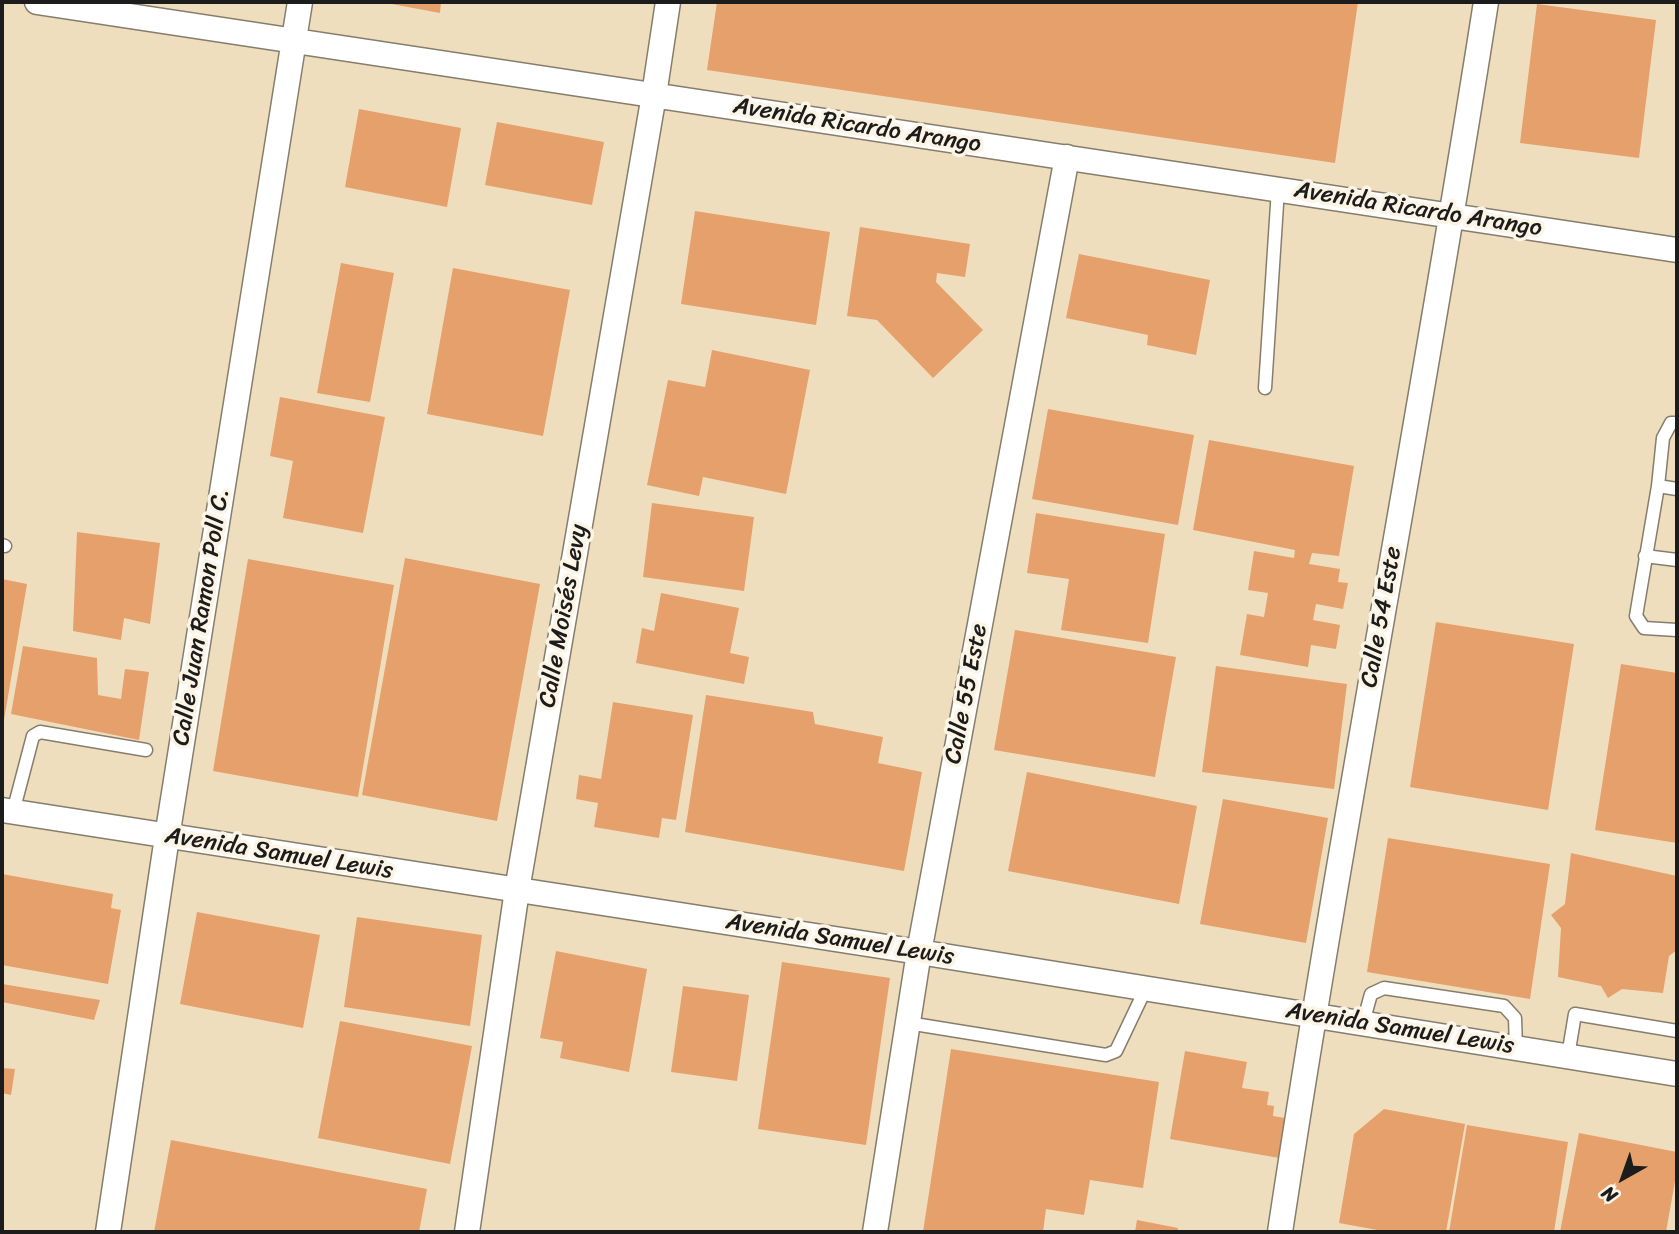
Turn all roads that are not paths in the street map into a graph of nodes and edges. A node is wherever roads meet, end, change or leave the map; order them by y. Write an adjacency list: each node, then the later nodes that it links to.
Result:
1 (37, 2): 5 (street, Avenida Ricardo Arango)
2 (300, 2): 5 (street, Calle Juan Ramon Poll C.)
3 (668, 2): 6 (street, Calle Moisés Levy)
4 (1486, 2): 9 (street, Calle 54 Este)
5 (294, 41): 6 (street, Avenida Ricardo Arango); 20 (street, Calle Juan Ramon Poll C.)
6 (654, 95): 7 (street, Avenida Ricardo Arango); 21 (street, Calle Moisés Levy)
7 (1067, 158): 8 (street, Avenida Ricardo Arango); 22 (street, Calle 55 Este)
8 (1279, 189): 9 (street, Avenida Ricardo Arango); 11 (lane)
9 (1453, 216): 10 (street, Avenida Ricardo Arango); 24 (street, Calle 54 Este)
10 (1677, 250)
11 (1265, 388)
12 (1677, 424): 13 (lane)
13 (1658, 486): 14 (lane); 15 (lane)
14 (1677, 489)
15 (1645, 556): 16 (lane); 17 (lane)
16 (1677, 560)
17 (1677, 630)
18 (146, 750): 19 (lane)
19 (8, 811): 20 (street, Avenida Samuel Lewis)
20 (167, 836): 21 (street, Avenida Samuel Lewis); 31 (street, Calle Juan Ramon Poll C.)
21 (517, 890): 22 (street, Avenida Samuel Lewis); 32 (street, Calle Moisés Levy)
22 (919, 952): 23 (street, Avenida Samuel Lewis); 25 (street, Calle 55 Este)
23 (1146, 988): 24 (street, Avenida Samuel Lewis); 25 (lane)
24 (1313, 1015): 26 (street, Avenida Samuel Lewis); 34 (street, Calle 54 Este)
25 (908, 1023): 33 (street, Calle 55 Este)
26 (1363, 1023): 28 (street, Avenida Samuel Lewis); 28 (lane)
27 (1677, 1031): 29 (lane)
28 (1517, 1048): 29 (street, Avenida Samuel Lewis)
29 (1569, 1056): 30 (street, Avenida Samuel Lewis)
30 (1677, 1074)
31 (108, 1232)
32 (467, 1232)
33 (875, 1232)
34 (1280, 1232)

